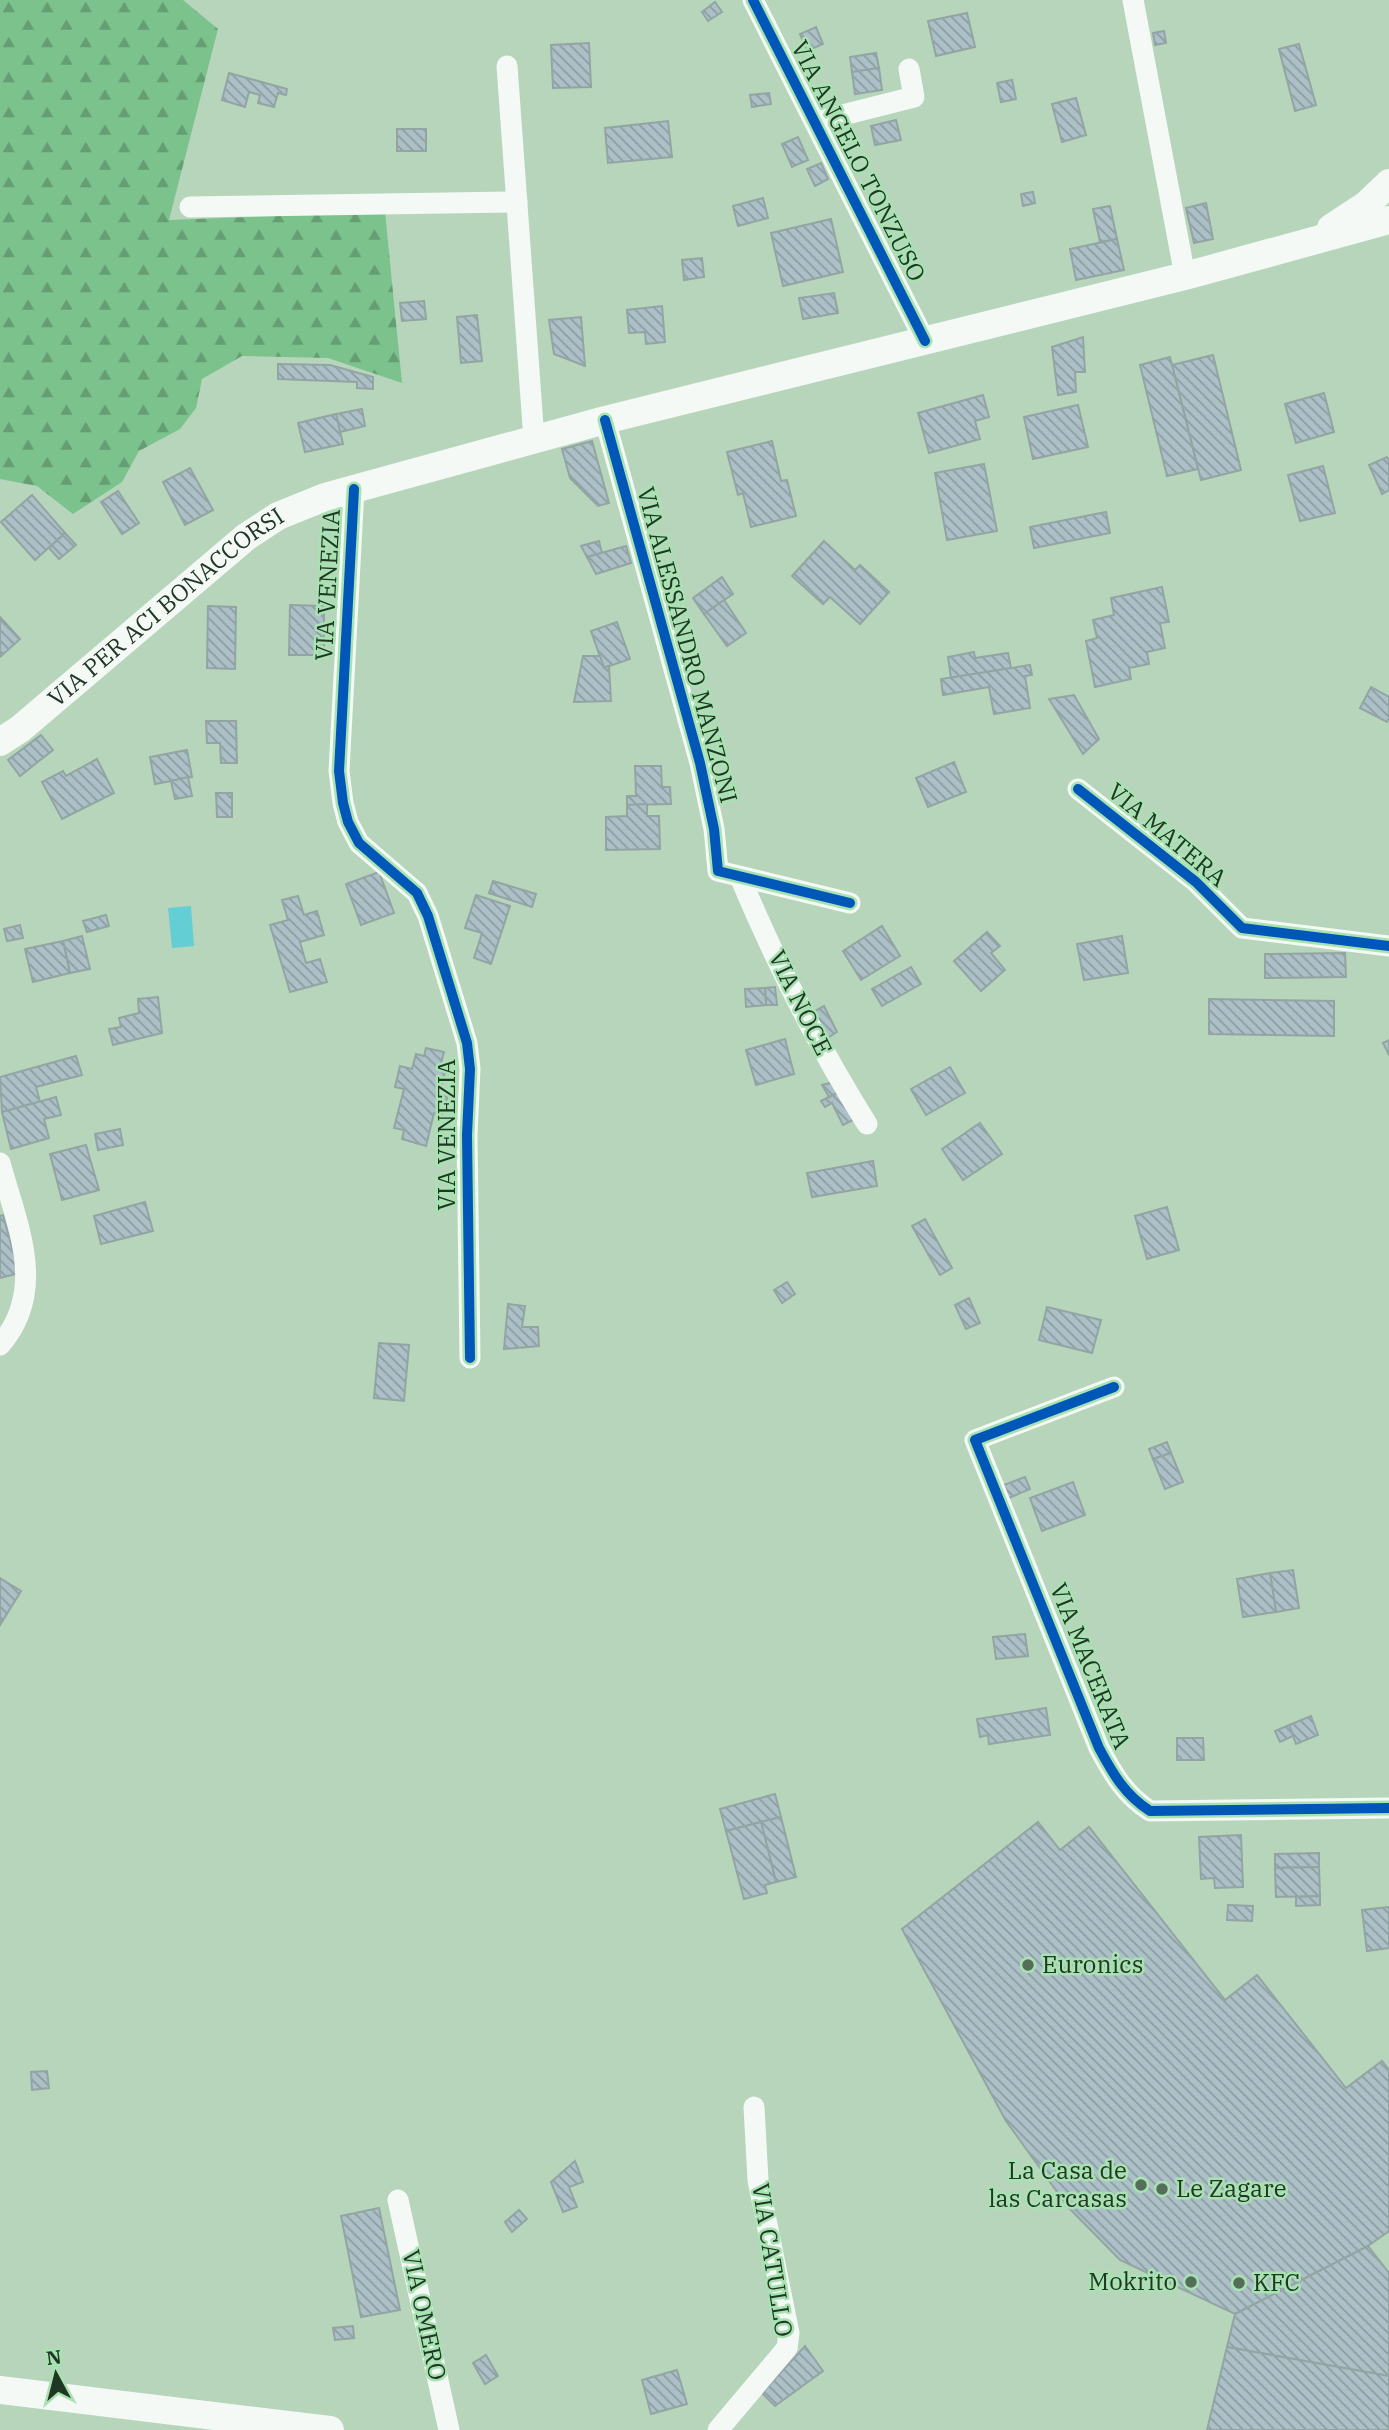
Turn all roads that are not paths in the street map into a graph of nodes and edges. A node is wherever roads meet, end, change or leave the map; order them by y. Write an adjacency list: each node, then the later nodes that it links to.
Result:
1 (753, 0): 5 (street, VIA ANGELO TONZUSO)
2 (1133, 0): 11 (street)
3 (507, 66): 7 (street)
4 (909, 69): 5 (street)
5 (815, 122): 12 (street, VIA ANGELO TONZUSO)
6 (1389, 183): 10 (main road)
7 (517, 202): 8 (street); 14 (street)
8 (190, 207)
9 (1389, 220): 10 (main road, VIA PER ACI BONACCORSI)
10 (1308, 243): 11 (main road, VIA PER ACI BONACCORSI)
11 (1185, 276): 12 (main road, VIA PER ACI BONACCORSI)
12 (925, 341): 13 (main road, VIA PER ACI BONACCORSI)
13 (605, 421): 14 (main road, VIA PER ACI BONACCORSI); 18 (street, VIA ALESSANDRO MANZONI)
14 (534, 440): 15 (main road, VIA PER ACI BONACCORSI)
15 (354, 489): 16 (main road, VIA PER ACI BONACCORSI); 24 (street, VIA VENEZIA)
16 (0, 742)
17 (1079, 789): 20 (street, VIA MATERA)
18 (740, 877): 19 (street, VIA ALESSANDRO MANZONI); 21 (street, VIA NOCE)
19 (850, 903)
20 (1389, 946)
21 (867, 1124)
22 (0, 1163): 23 (street)
23 (0, 1345)
24 (470, 1358)
25 (1114, 1387): 26 (street, VIA MACERATA)
26 (1389, 1808)
27 (754, 2107): 32 (street, VIA CATULLO)
28 (398, 2200): 31 (street, VIA OMERO)
29 (0, 2390): 30 (main road)
30 (330, 2430)
31 (449, 2430)
32 (718, 2430)

